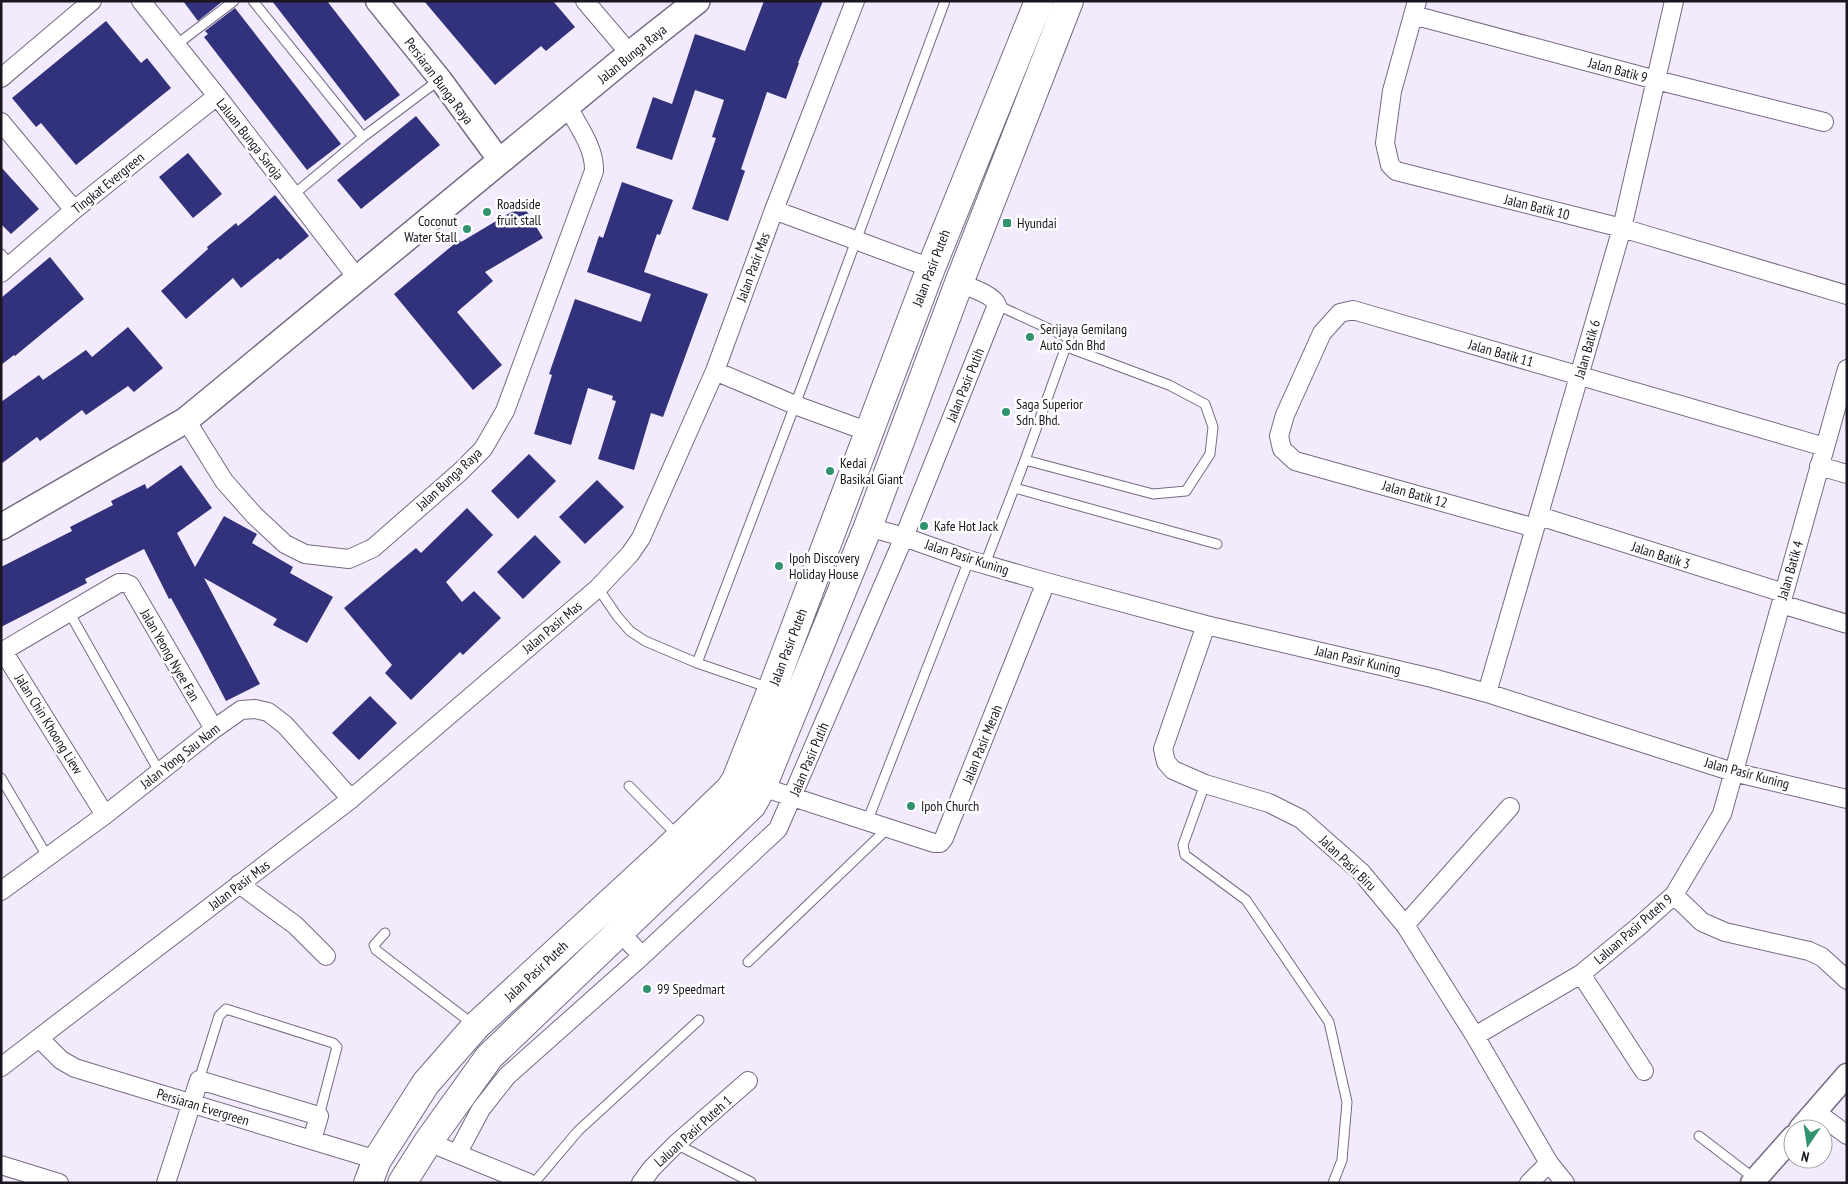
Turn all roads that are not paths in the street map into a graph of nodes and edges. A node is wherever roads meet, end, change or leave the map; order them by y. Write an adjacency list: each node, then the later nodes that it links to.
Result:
1 (92, 1): 16 (street)
2 (140, 1): 14 (street, Laluan Bunga Saroja)
3 (234, 1): 14 (lane)
4 (253, 1): 23 (lane)
5 (377, 1): 17 (street, Persiaran Bunga Raya)
6 (585, 1): 15 (street)
7 (696, 1): 15 (main road, Jalan Bunga Raya)
8 (855, 1): 27 (street, Jalan Pasir Mas)
9 (945, 1): 29 (lane)
10 (1038, 1): 31 (main road, Jalan Pasir Puteh)
11 (1674, 1): 18 (street, Jalan Batik 6)
12 (1065, 4): 33 (main road, Jalan Pasir Puteh)
13 (1415, 8): 18 (street, Jalan Batik 9); 28 (street, Jalan Batik 10)
14 (176, 45): 19 (street, Laluan Bunga Saroja)
15 (630, 54): 20 (main road, Jalan Bunga Raya)
16 (1, 78)
17 (440, 79): 23 (lane); 24 (street, Persiaran Bunga Raya)
18 (1656, 80): 22 (street, Jalan Batik 9); 28 (street, Jalan Batik 6)
19 (217, 96): 25 (street, Laluan Bunga Saroja); 26 (street, Tingkat Evergreen)
20 (568, 107): 24 (main road, Jalan Bunga Raya); 41 (street, Jalan Bunga Raya)
21 (1, 122): 26 (street)
22 (1824, 122)
23 (363, 137): 25 (lane)
24 (500, 161): 32 (main road, Jalan Bunga Raya)
25 (293, 195): 32 (street, Laluan Bunga Saroja)
26 (74, 210): 30 (street, Tingkat Evergreen)
27 (774, 210): 29 (street); 38 (street, Jalan Pasir Mas)
28 (1622, 228): 34 (street, Jalan Batik 10); 39 (street, Jalan Batik 6)
29 (857, 240): 31 (street); 40 (lane)
30 (4, 264)
31 (931, 268): 42 (main road, Jalan Pasir Puteh)
32 (358, 279): 41 (main road, Jalan Bunga Raya)
33 (959, 283): 35 (street); 51 (main road, Jalan Pasir Puteh)
34 (1847, 295)
35 (997, 305): 36 (lane); 52 (street, Jalan Pasir Putih)
36 (1067, 347): 44 (lane); 44 (lane)
37 (1847, 368): 43 (street, Jalan Batik 4)
38 (715, 371): 40 (street); 57 (street, Jalan Pasir Mas)
39 (1579, 376): 43 (street, Jalan Batik 11); 45 (street, Jalan Batik 11); 49 (street, Jalan Batik 6)
40 (795, 405): 42 (street); 63 (lane)
41 (186, 420): 50 (main road, Jalan Bunga Raya)
42 (869, 432): 64 (main road, Jalan Pasir Puteh)
43 (1825, 447): 46 (street, Jalan Batik 4)
44 (1026, 460): 48 (lane)
45 (1295, 461): 49 (street, Jalan Batik 12)
46 (1820, 466): 47 (street); 58 (street, Jalan Batik 4)
47 (1847, 474)
48 (1015, 488): 53 (lane); 54 (lane)
49 (1537, 522): 58 (street, Jalan Batik 3); 65 (street, Jalan Batik 6)
50 (1, 527)
51 (868, 527): 52 (street, Jalan Pasir Kuning); 72 (main road, Jalan Pasir Puteh)
52 (904, 537): 54 (street, Jalan Pasir Kuning); 73 (street, Jalan Pasir Putih)
53 (1217, 544)
54 (977, 562): 55 (street, Jalan Pasir Kuning); 78 (lane)
55 (1046, 582): 61 (street, Jalan Pasir Kuning); 79 (street, Jalan Pasir Merah)
56 (125, 583): 59 (street, Jalan Chin Khoong Liew); 66 (street, Jalan Yeong Nyee Fan)
57 (598, 588): 63 (lane); 74 (street, Jalan Pasir Mas)
58 (1782, 598): 60 (street, Jalan Batik 3); 67 (street, Jalan Batik 4)
59 (69, 612): 62 (street, Jalan Chin Khoong Liew); 68 (lane)
60 (1847, 624)
61 (1206, 625): 65 (street, Jalan Pasir Kuning); 70 (street, Jalan Pasir Biru)
62 (2, 652): 77 (street, Jalan Chin Khoong Liew)
63 (697, 663): 64 (lane)
64 (772, 689): 80 (main road, Jalan Pasir Puteh)
65 (1487, 693): 67 (street, Jalan Pasir Kuning)
66 (214, 729): 68 (street, Jalan Yong Sau Nam); 74 (street, Jalan Yong Sau Nam)
67 (1733, 772): 75 (street, Jalan Pasir Kuning); 84 (street, Laluan Pasir Puteh 9)
68 (160, 773): 77 (street, Jalan Yong Sau Nam)
69 (1, 778): 81 (lane)
70 (1205, 784): 85 (street, Jalan Pasir Biru); 124 (lane)
71 (629, 786): 80 (lane)
72 (762, 787): 73 (street, Jalan Pasir Merah); 80 (main road); 86 (main road, Jalan Pasir Puteh)
73 (793, 797): 78 (street, Jalan Pasir Merah); 89 (street, Jalan Pasir Putih)
74 (351, 799): 82 (street, Jalan Pasir Mas)
75 (1847, 799)
76 (1510, 808): 85 (street)
77 (105, 815): 81 (street, Jalan Yong Sau Nam)
78 (867, 822): 79 (street, Jalan Pasir Merah)
79 (887, 829): 90 (lane)
80 (672, 845): 94 (main road, Jalan Pasir Puteh)
81 (47, 856): 83 (street, Jalan Yong Sau Nam)
82 (239, 884): 88 (street); 96 (street, Jalan Pasir Mas)
83 (1, 891)
84 (1674, 894): 91 (street, Laluan Pasir Puteh 9); 92 (street)
85 (1405, 925): 95 (street, Jalan Pasir Biru)
86 (620, 932): 89 (street); 109 (main road, Jalan Pasir Puteh)
87 (385, 933): 94 (lane)
88 (326, 956)
89 (642, 956): 112 (street, Jalan Pasir Putih)
90 (748, 962)
91 (1581, 974): 95 (street, Laluan Pasir Puteh 9); 98 (street)
92 (1847, 980)
93 (700, 1020): 122 (lane)
94 (476, 1026): 115 (main road, Jalan Pasir Puteh)
95 (1475, 1036): 113 (street, Jalan Pasir Biru)
96 (39, 1038): 97 (street, Jalan Pasir Mas); 102 (street, Persiaran Evergreen)
97 (1, 1067)
98 (1644, 1071)
99 (1847, 1075): 103 (street)
100 (199, 1080): 102 (street); 104 (street); 104 (lane)
101 (748, 1081): 110 (street, Laluan Pasir Puteh 1)
102 (192, 1103): 108 (street, Persiaran Evergreen); 119 (street)
103 (1816, 1112): 105 (street); 106 (street)
104 (319, 1116): 108 (street)
105 (1809, 1119)
106 (1847, 1135)
107 (1699, 1136): 116 (lane)
108 (312, 1140): 115 (street, Persiaran Evergreen)
109 (428, 1142): 112 (street); 120 (main road, Jalan Pasir Puteh)
110 (676, 1144): 117 (lane); 123 (street, Laluan Pasir Puteh 1)
111 (1783, 1148): 116 (street)
112 (457, 1154): 121 (street)
113 (1549, 1163): 125 (street); 126 (street, Jalan Pasir Biru)
114 (1, 1165): 118 (street)
115 (372, 1171)
116 (1754, 1181)
117 (751, 1182)
118 (59, 1183)
119 (166, 1183)
120 (402, 1183)
121 (529, 1183)
122 (534, 1183)
123 (641, 1183)
124 (1333, 1183)
125 (1529, 1183)
126 (1565, 1183)

